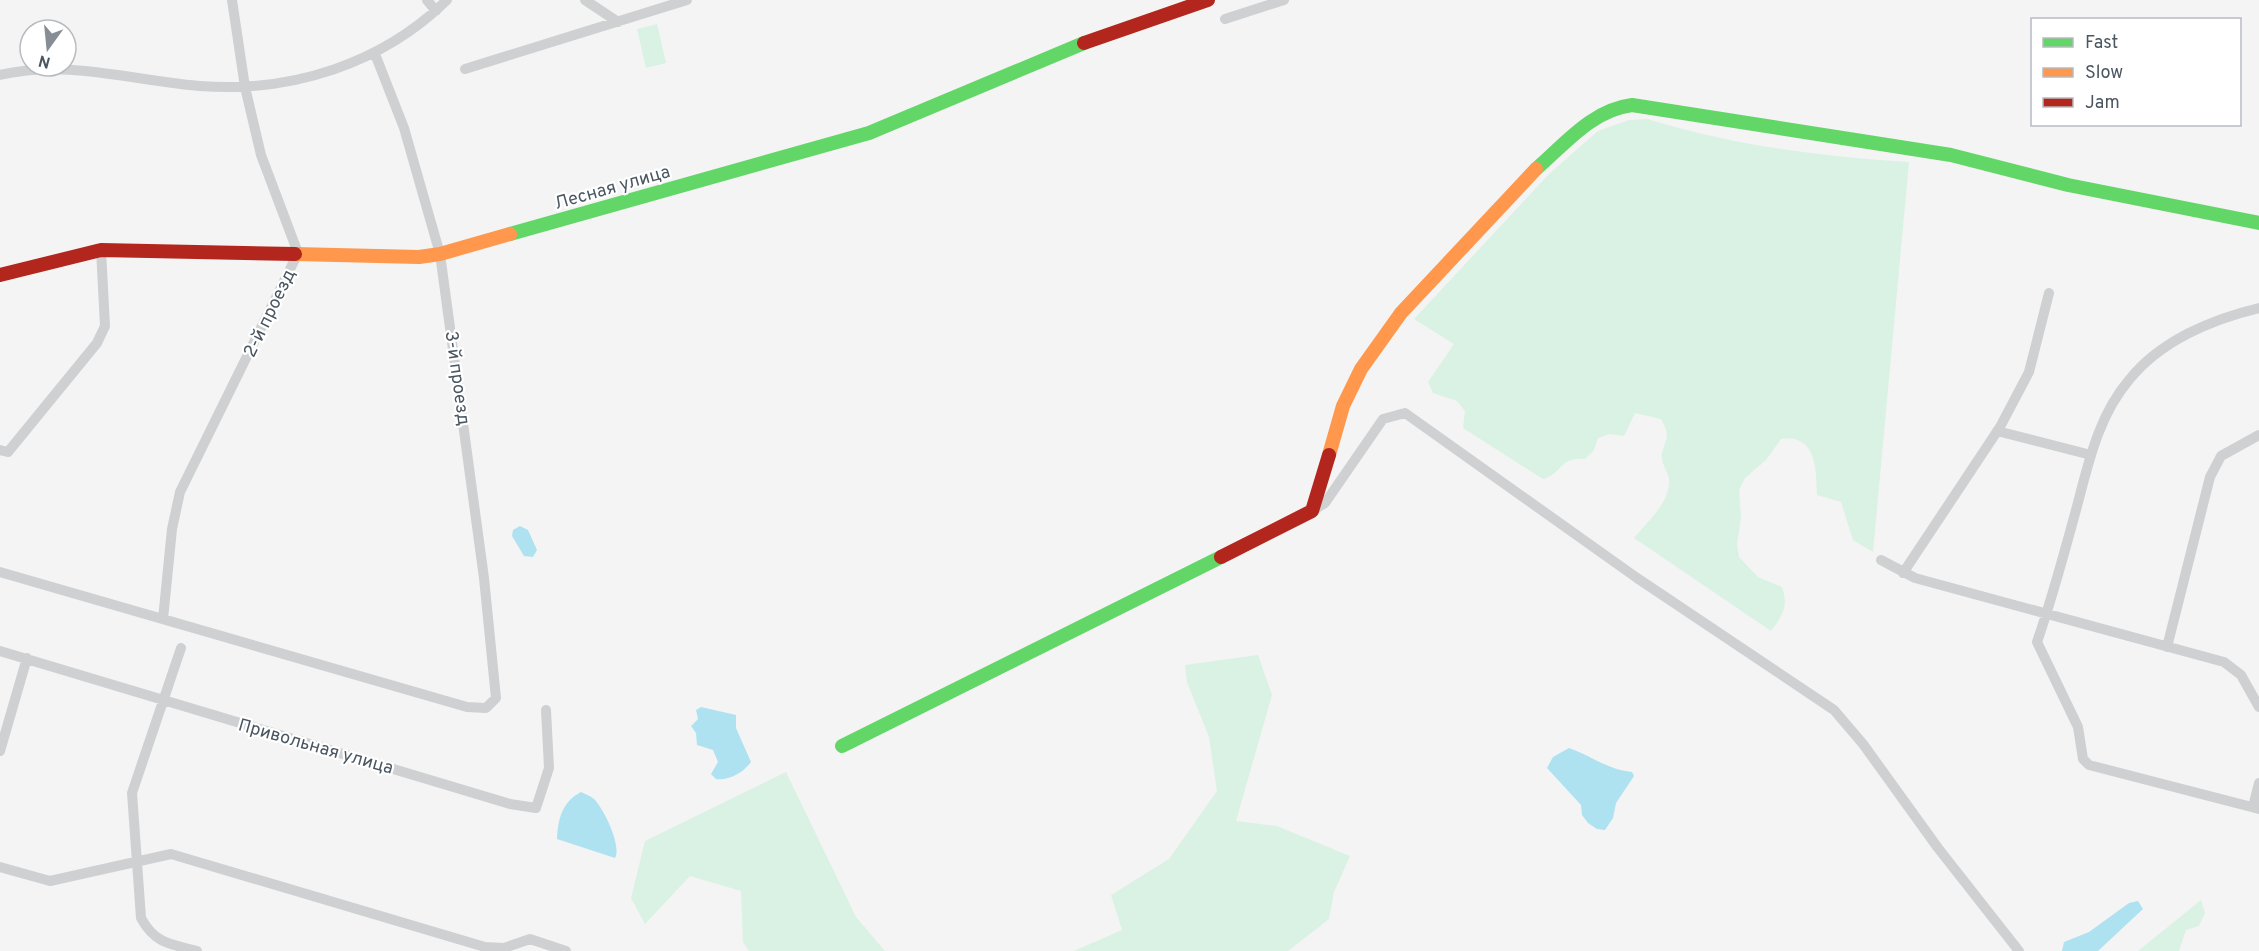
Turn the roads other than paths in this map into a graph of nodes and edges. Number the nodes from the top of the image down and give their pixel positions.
1 (232, 0) edge
2 (427, 0) edge
3 (447, 0) edge
4 (585, 0) edge
5 (687, 0) edge
6 (1208, 0) edge
7 (1284, 0) edge
8 (436, 11) junction
9 (1225, 19) dead end
10 (618, 22) junction
11 (375, 54) junction
12 (465, 69) dead end
13 (0, 75) edge
14 (245, 87) junction
15 (2259, 223) edge
16 (101, 250) junction
17 (298, 253) junction
18 (440, 254) junction
19 (0, 275) edge
20 (2049, 293) dead end
21 (2259, 309) edge
22 (1997, 431) junction
23 (2259, 435) edge
24 (0, 450) edge
25 (2091, 455) junction
26 (1312, 511) junction
27 (1881, 560) dead end
28 (0, 572) edge
29 (1903, 573) junction
30 (2047, 613) junction
31 (163, 619) junction
32 (2167, 647) junction
33 (181, 648) dead end
34 (0, 651) edge
35 (27, 658) junction
36 (162, 700) junction
37 (2259, 707) edge
38 (546, 710) dead end
39 (842, 746) dead end
40 (0, 751) edge
41 (2259, 783) edge
42 (2256, 808) edge
43 (136, 861) junction
44 (0, 867) edge
45 (198, 951) edge
46 (566, 951) edge
47 (2019, 951) edge

1 - 14 street, 2-й проезд
2 - 8 street
3 - 8 street
4 - 10 street
5 - 10 street
6 - 18 street, Лесная улица
7 - 9 street
8 - 11 street
10 - 12 street
11 - 14 street
11 - 18 street, 3-й проезд
13 - 14 street
14 - 17 street, 2-й проезд
15 - 26 street
16 - 17 street, Лесная улица
16 - 19 street, Лесная улица
16 - 24 street
17 - 18 street, Лесная улица
17 - 31 street, 2-й проезд
18 - 31 street, 3-й проезд
20 - 22 street
21 - 25 street
22 - 25 street
22 - 29 street
23 - 32 street
25 - 30 street
26 - 39 street
26 - 47 street
27 - 29 street
28 - 31 street
29 - 30 street
30 - 32 street
30 - 42 street
32 - 37 street
33 - 36 street
34 - 35 street, Привольная улица
35 - 36 street, Привольная улица
35 - 40 street
36 - 38 street, Привольная улица
36 - 43 street
41 - 42 street
43 - 44 street
43 - 45 street
43 - 46 street

